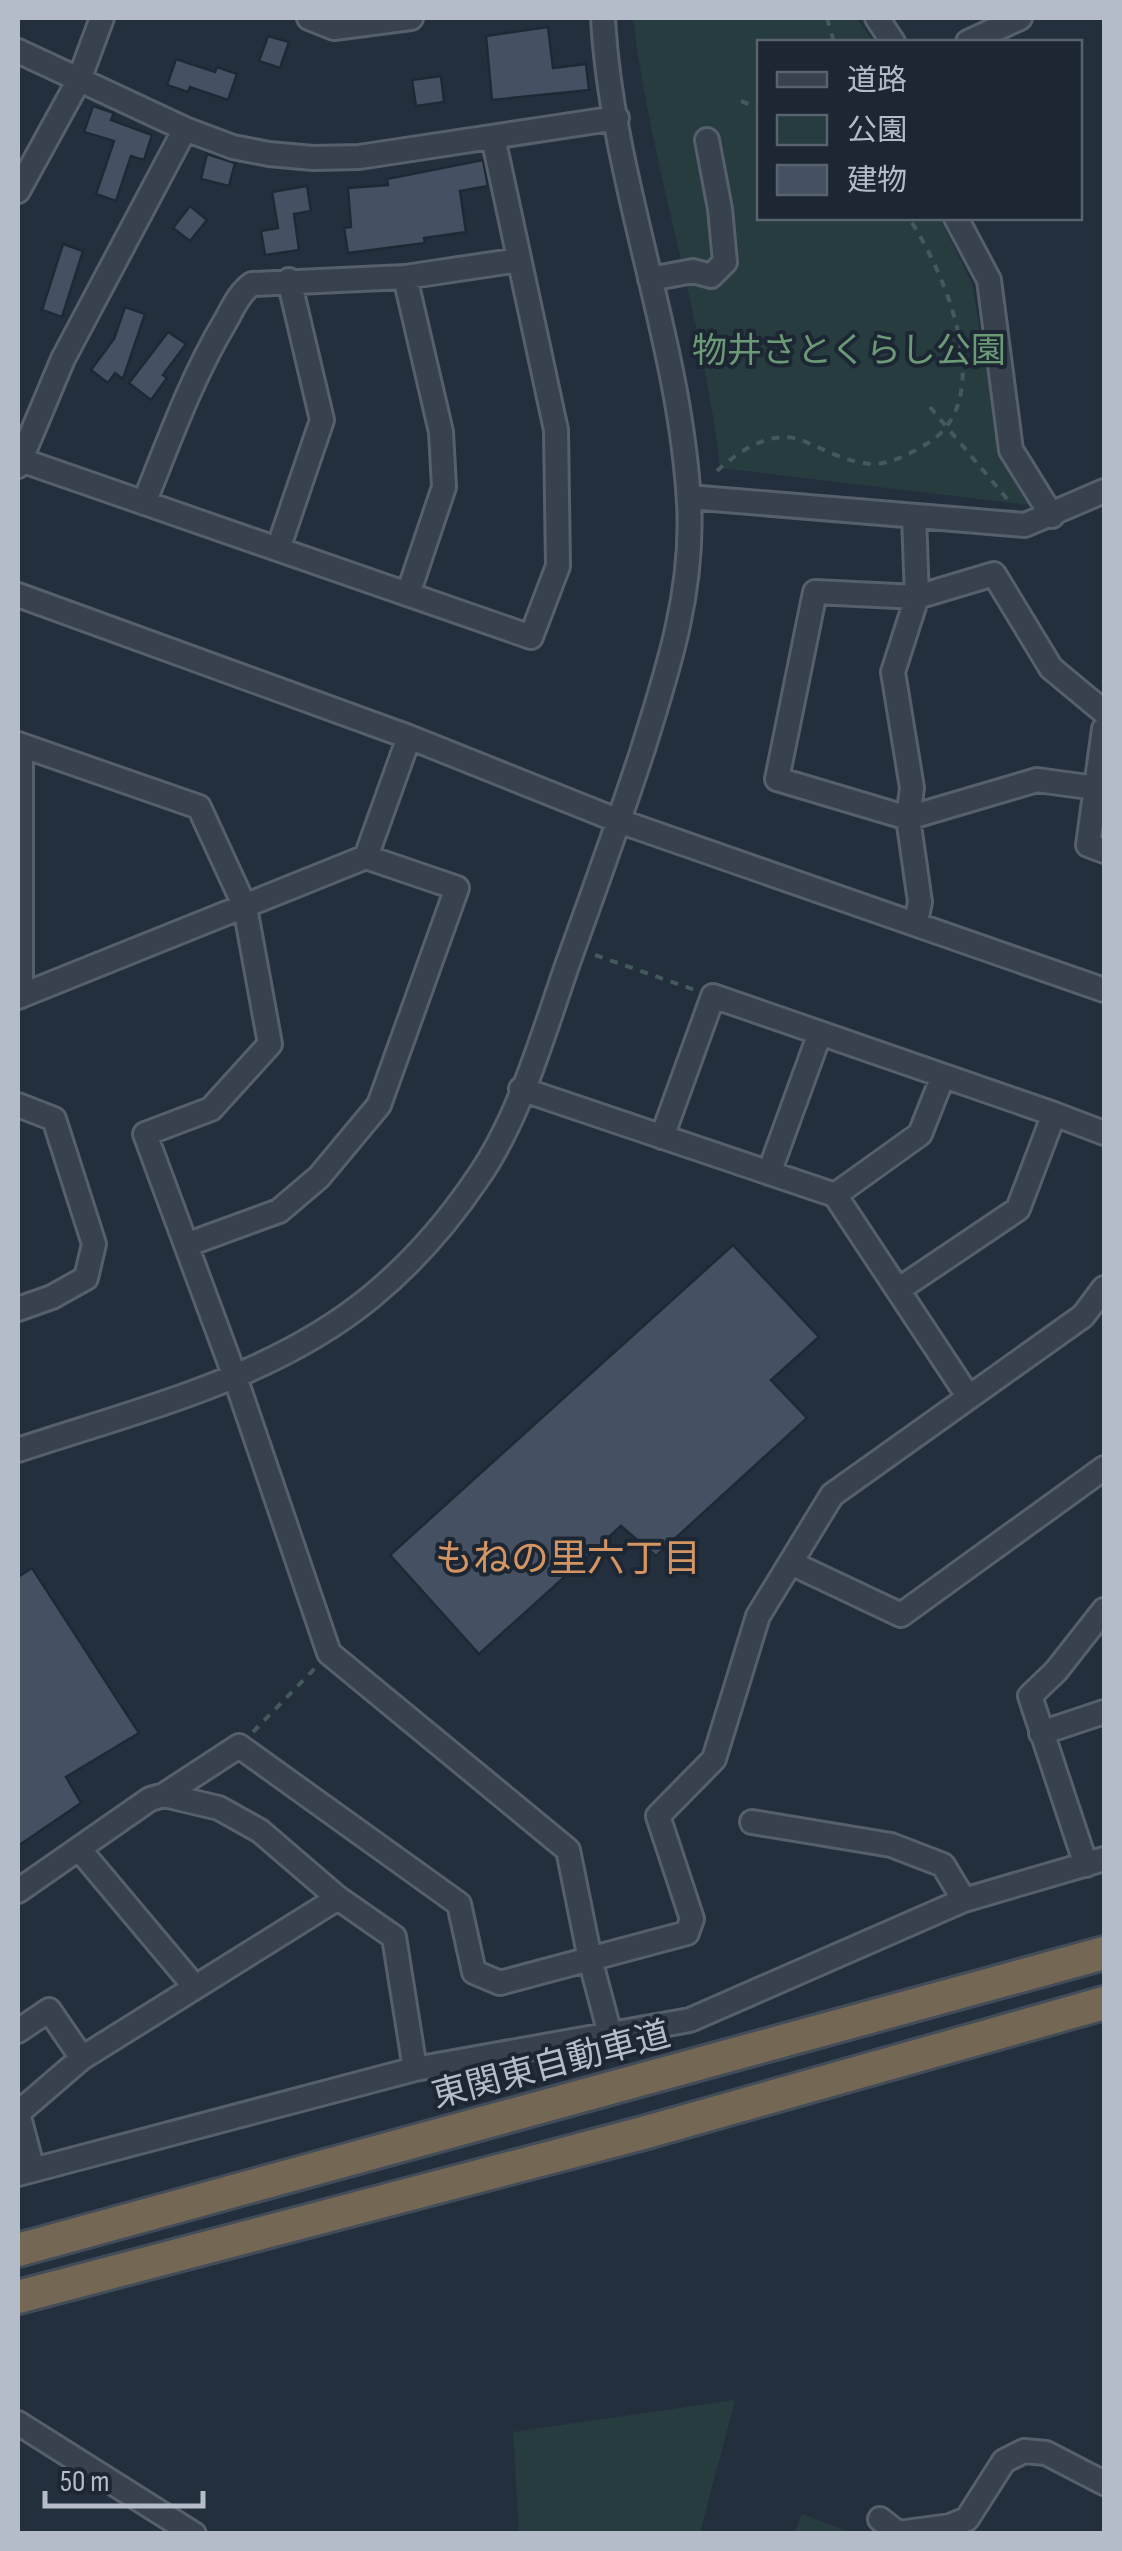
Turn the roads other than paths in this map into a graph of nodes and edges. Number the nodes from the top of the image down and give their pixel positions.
1 (102, 18) edge
2 (309, 18) edge
3 (410, 18) edge
4 (603, 18) edge
5 (878, 18) edge
6 (1016, 18) edge
7 (892, 40) edge
8 (972, 40) edge
9 (18, 51) edge
10 (79, 80) junction
11 (616, 118) junction
12 (184, 129) junction
13 (492, 137) junction
14 (707, 140) dead end
15 (18, 191) edge
16 (957, 220) edge
17 (519, 260) junction
18 (404, 277) junction
19 (650, 279) junction
20 (290, 280) junction
21 (18, 462) edge
22 (1103, 495) edge
23 (689, 497) junction
24 (144, 503) junction
25 (914, 516) junction
26 (1052, 516) junction
27 (278, 549) junction
28 (408, 594) junction
29 (18, 595) edge
30 (917, 598) junction
31 (1104, 714) edge
32 (409, 737) junction
33 (19, 744) edge
34 (1096, 788) junction
35 (908, 818) junction
36 (619, 821) junction
37 (1104, 852) edge
38 (366, 856) junction
39 (245, 907) junction
40 (916, 922) junction
41 (1104, 990) edge
42 (19, 997) edge
43 (820, 1033) junction
44 (942, 1076) junction
45 (521, 1089) junction
46 (18, 1104) edge
47 (1054, 1114) junction
48 (1104, 1132) edge
49 (662, 1137) junction
50 (769, 1172) junction
51 (835, 1195) junction
52 (186, 1245) junction
53 (1104, 1288) edge
54 (898, 1290) junction
55 (18, 1309) edge
56 (234, 1377) junction
57 (968, 1396) junction
58 (18, 1450) edge
59 (1104, 1468) edge
60 (791, 1562) junction
61 (1104, 1610) edge
62 (1104, 1712) edge
63 (1041, 1733) junction
64 (164, 1795) junction
65 (752, 1822) dead end
66 (79, 1849) junction
67 (1096, 1862) edge
68 (18, 1891) edge
69 (338, 1898) junction
70 (964, 1900) junction
71 (1104, 1953) edge
72 (590, 1959) junction
73 (195, 1987) junction
74 (1104, 2003) edge
75 (18, 2030) edge
76 (610, 2034) junction
77 (82, 2058) junction
78 (415, 2070) junction
79 (18, 2113) edge
80 (25, 2172) edge
81 (18, 2250) edge
82 (18, 2297) edge
83 (18, 2423) edge
84 (1104, 2483) edge
85 (880, 2519) dead end
86 (194, 2534) edge

1 - 10 street
2 - 3 street
4 - 11 street
5 - 7 street
6 - 8 street
9 - 10 street
10 - 12 street
10 - 15 street
11 - 13 street
11 - 19 street
12 - 13 street
12 - 21 street
13 - 17 street
14 - 19 street
16 - 26 street
17 - 18 street
17 - 28 street
18 - 20 street
18 - 28 street
19 - 23 street
20 - 24 street
20 - 27 street
21 - 24 street
22 - 26 street
23 - 25 street
23 - 36 street
24 - 27 street
25 - 26 street
25 - 30 street
27 - 28 street
29 - 32 street
30 - 31 street
30 - 35 street
30 - 35 street
31 - 34 street
32 - 36 street
32 - 38 street
33 - 39 street
33 - 42 street
34 - 35 street
34 - 37 street
35 - 40 street
36 - 40 street
36 - 45 street
38 - 39 street
38 - 52 street
39 - 42 street
39 - 52 street
40 - 41 street
43 - 44 street
43 - 49 street
43 - 50 street
44 - 47 street
44 - 51 street
45 - 49 street
45 - 56 street
46 - 55 street
47 - 48 street
47 - 54 street
49 - 50 street
50 - 51 street
51 - 54 street
52 - 56 street
53 - 57 street
54 - 57 street
56 - 58 street
56 - 72 street
57 - 60 street
59 - 60 street
60 - 72 street
61 - 63 street
62 - 63 street
63 - 67 street
64 - 66 street
64 - 69 street
64 - 72 street
65 - 70 street
66 - 68 street
66 - 73 street
67 - 70 street
69 - 73 street
69 - 78 street
70 - 76 street
71 - 81 highway, 東関東自動車道
72 - 76 street
73 - 77 street
74 - 82 highway
75 - 77 street
76 - 78 street
77 - 79 street
78 - 80 street
79 - 80 street
83 - 86 street
84 - 85 street

